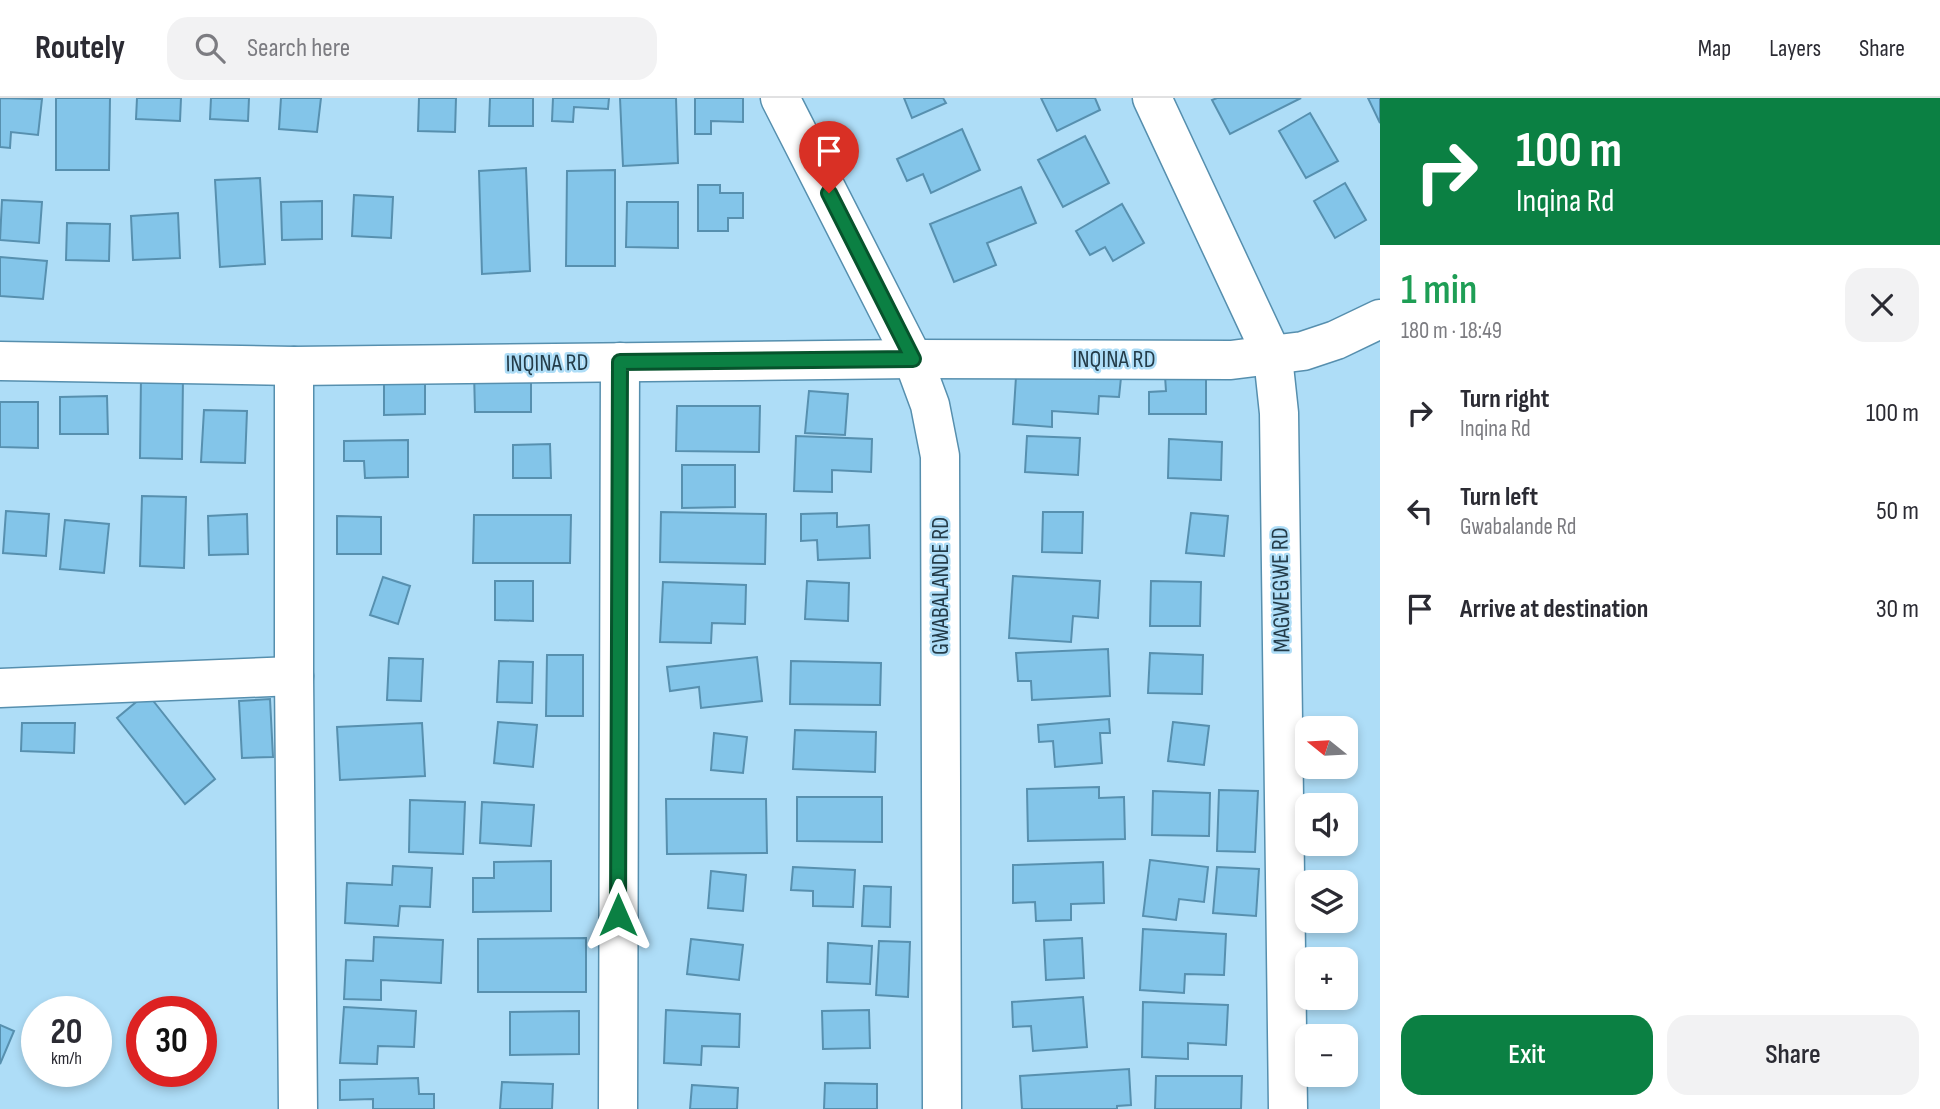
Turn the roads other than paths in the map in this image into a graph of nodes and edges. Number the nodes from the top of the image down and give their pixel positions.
1 (780, 98) edge
2 (1152, 98) edge
3 (1380, 319) edge
4 (1273, 357) junction
5 (913, 359) junction
6 (0, 361) edge
7 (620, 362) junction
8 (294, 366) junction
9 (294, 676) junction
10 (0, 688) edge
11 (298, 1109) edge
12 (618, 1109) edge
13 (942, 1109) edge
14 (1288, 1109) edge

1 - 5 street, GWABALANDE RD
2 - 4 street, MAGWEGWE RD
3 - 4 street, INQINA RD
4 - 5 street, INQINA RD
4 - 14 street, MAGWEGWE RD
5 - 7 street, INQINA RD
5 - 13 street, GWABALANDE RD
6 - 8 street, INQINA RD
7 - 8 street, INQINA RD
7 - 12 street
8 - 9 street
9 - 10 street
9 - 11 street

